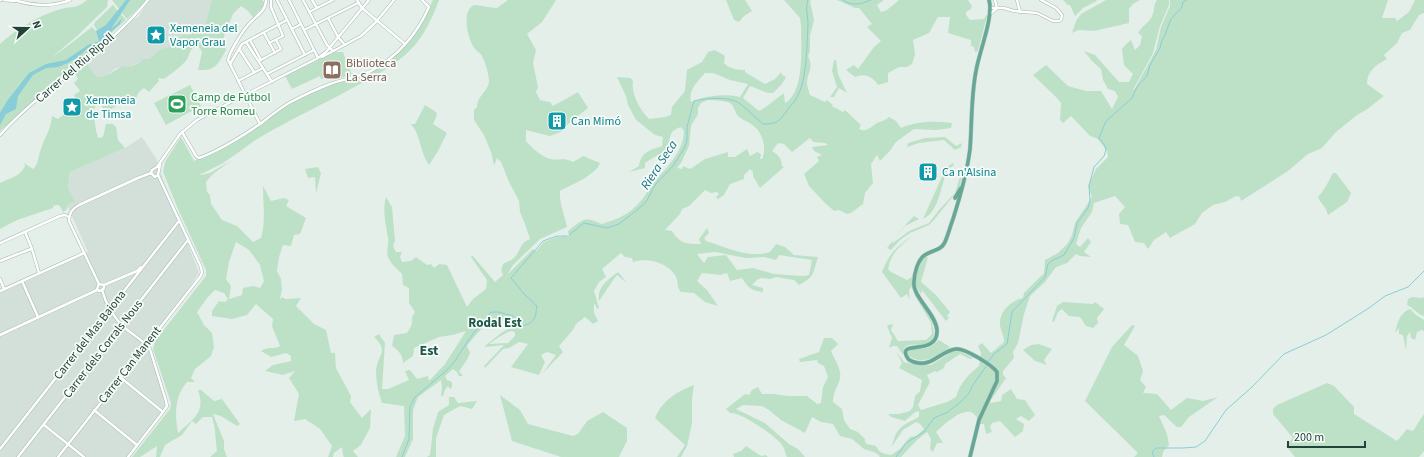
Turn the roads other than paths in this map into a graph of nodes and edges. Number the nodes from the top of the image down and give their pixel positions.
1 (4, 0) edge
2 (15, 0) edge
3 (70, 0) edge
4 (148, 0) edge
5 (266, 0) edge
6 (271, 0) edge
7 (277, 0) edge
8 (288, 0) edge
9 (303, 0) edge
10 (312, 0) edge
11 (333, 0) edge
12 (369, 0) edge
13 (394, 0) edge
14 (422, 0) edge
15 (989, 0) edge
16 (1017, 0) edge
17 (1041, 0) edge
18 (358, 1) edge
19 (995, 1) edge
20 (317, 8) junction
21 (362, 8) junction
22 (990, 8) junction
23 (997, 8) junction
24 (1002, 9) junction
25 (309, 12) junction
26 (1020, 12) junction
27 (989, 14) junction
28 (328, 18) junction
29 (287, 20) junction
30 (378, 20) junction
31 (301, 24) junction
32 (316, 24) junction
33 (278, 26) junction
34 (292, 29) junction
35 (304, 30) junction
36 (264, 33) junction
37 (338, 37) junction
38 (250, 40) junction
39 (276, 40) junction
40 (246, 42) junction
41 (269, 43) junction
42 (405, 44) junction
43 (345, 45) junction
44 (330, 48) junction
45 (239, 49) junction
46 (314, 50) junction
47 (334, 51) junction
48 (275, 53) junction
49 (305, 54) junction
50 (318, 58) junction
51 (260, 61) junction
52 (230, 65) junction
53 (263, 68) junction
54 (254, 72) junction
55 (268, 74) junction
56 (238, 81) junction
57 (272, 82) junction
58 (245, 95) junction
59 (260, 124) junction
60 (182, 132) junction
61 (0, 135) edge
62 (160, 163) junction
63 (156, 169) junction
64 (151, 173) junction
65 (158, 173) junction
66 (962, 185) junction
67 (955, 198) dead end
68 (69, 216) junction
69 (179, 221) junction
70 (25, 232) junction
71 (188, 240) junction
72 (0, 243) edge
73 (32, 249) junction
74 (84, 253) junction
75 (0, 261) edge
76 (144, 265) junction
77 (39, 273) junction
78 (0, 279) edge
79 (22, 281) junction
80 (99, 284) junction
81 (104, 285) junction
82 (4, 289) junction
83 (97, 290) junction
84 (102, 290) junction
85 (0, 291) edge
86 (110, 310) junction
87 (38, 317) junction
88 (122, 325) junction
89 (0, 334) edge
90 (146, 344) junction
91 (120, 377) junction
92 (94, 410) junction
93 (163, 412) junction
94 (44, 425) junction
95 (68, 444) junction
96 (137, 446) junction
97 (0, 448) edge
98 (18, 457) edge
99 (58, 457) edge
100 (84, 457) edge
101 (128, 457) edge
102 (970, 457) edge

1 - 2 street
2 - 3 street
4 - 61 street, Carrer del Riu Ripoll
5 - 52 street
6 - 33 street
7 - 29 street
8 - 31 street
9 - 25 street
10 - 20 street
11 - 20 street
12 - 21 street
13 - 30 street
14 - 42 street
15 - 19 street
15 - 22 main road
16 - 26 street
17 - 26 street
18 - 21 street
18 - 28 street
19 - 23 street
19 - 24 street
20 - 25 street
21 - 30 street
21 - 37 street
22 - 23 street
22 - 27 main road
23 - 24 street
23 - 27 street
24 - 26 street
25 - 32 street
27 - 66 main road
28 - 32 street
28 - 37 street
29 - 33 street
29 - 34 street
30 - 42 street
30 - 43 street
31 - 34 street
31 - 35 street
32 - 35 street
32 - 44 street
33 - 36 street
33 - 39 street
34 - 49 street
35 - 46 street
36 - 38 street
36 - 41 street
37 - 43 street
37 - 44 street
38 - 40 street
38 - 51 street
39 - 41 street
39 - 48 street
40 - 45 street
40 - 51 street
41 - 48 street
42 - 59 street
43 - 47 street
44 - 47 street
44 - 50 street
45 - 52 street
45 - 54 street
46 - 49 street
46 - 50 street
47 - 50 street
48 - 51 street
49 - 55 street
50 - 57 street
51 - 53 street
52 - 56 street
53 - 54 street
53 - 55 street
54 - 56 street
55 - 57 street
56 - 58 street
57 - 58 street
58 - 59 street
58 - 60 street
59 - 60 street
60 - 62 street
62 - 63 street
62 - 65 street
63 - 64 street
63 - 65 street
64 - 65 street
64 - 68 street
65 - 69 street
66 - 67 main road
66 - 102 main road
68 - 70 street
68 - 74 street
69 - 71 street
69 - 76 street, Carrer del Mas Baiona
70 - 72 street
70 - 73 street
71 - 88 street, Carrer dels Corrals Nous
71 - 90 street, Carrer Can Manent
73 - 75 street
73 - 77 street
74 - 77 street
74 - 80 street
76 - 81 street
76 - 86 street, Carrer del Mas Baiona
77 - 79 street
78 - 82 street
79 - 82 street
79 - 87 street
80 - 81 street
80 - 83 street
81 - 84 street
82 - 85 street
83 - 84 street
83 - 87 street
84 - 86 street
86 - 88 street
86 - 97 street, Carrer del Mas Baiona
87 - 89 street
88 - 90 street
88 - 94 street, Carrer dels Corrals Nous
90 - 91 street, Carrer Can Manent
90 - 93 street
91 - 92 street, Carrer Can Manent
91 - 93 street
92 - 95 street, Carrer Can Manent
92 - 96 street
93 - 96 street
94 - 95 street
94 - 98 street, Carrer dels Corrals Nous
95 - 99 street, Carrer Can Manent
95 - 100 street
96 - 101 street

